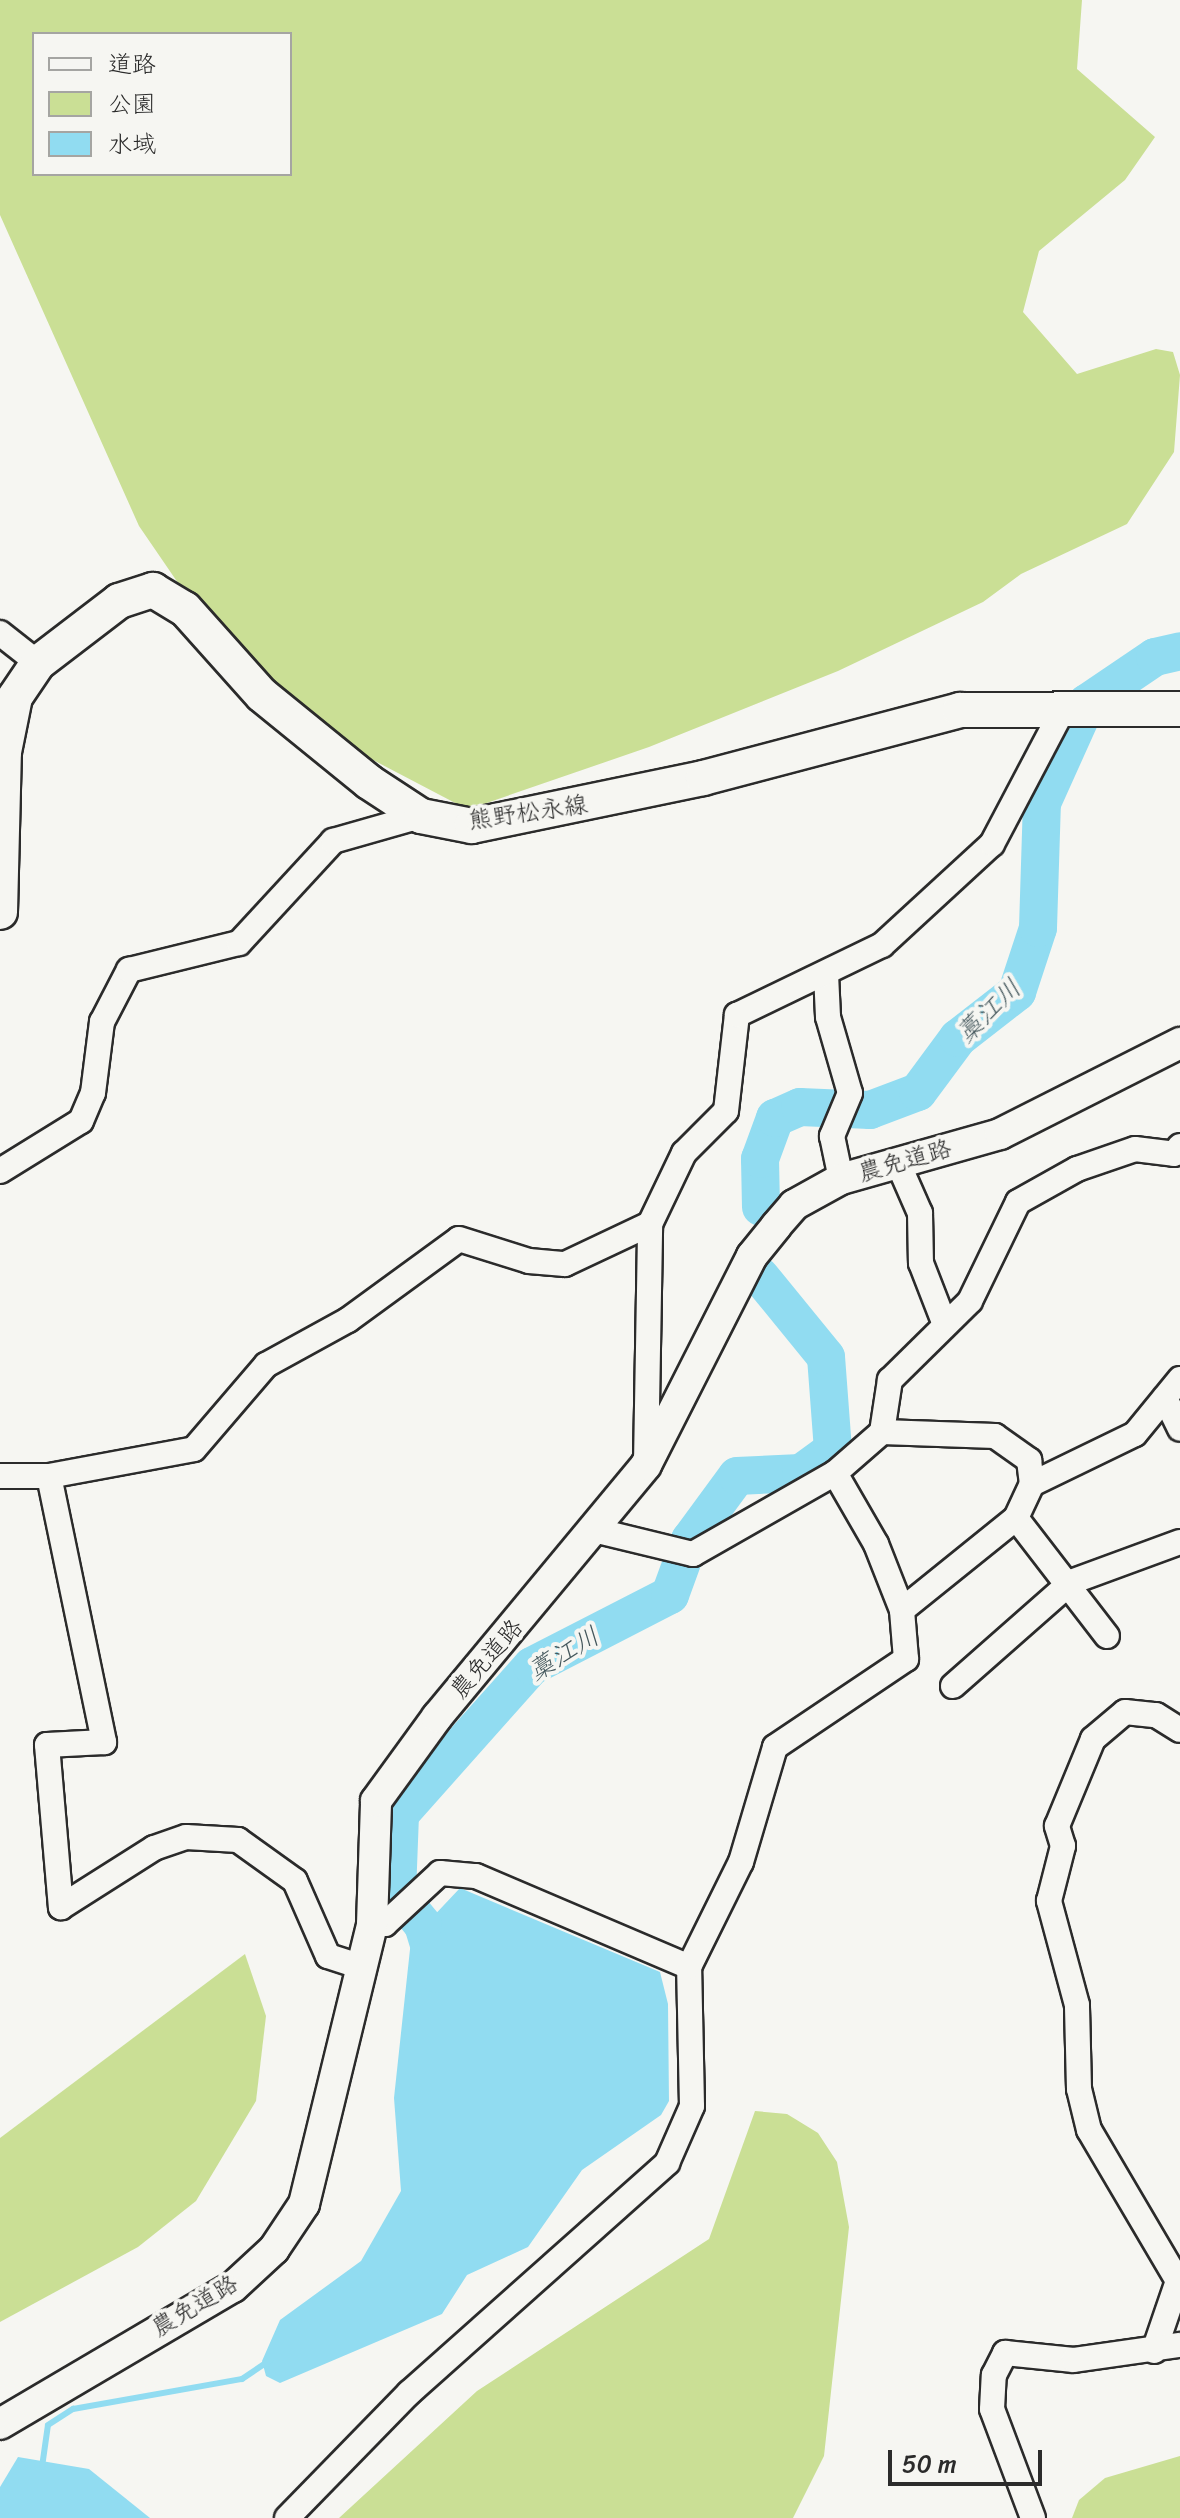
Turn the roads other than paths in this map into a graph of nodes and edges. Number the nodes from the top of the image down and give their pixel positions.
1 (0, 633) edge
2 (38, 663) junction
3 (1180, 709) edge
4 (1076, 713) junction
5 (421, 816) junction
6 (0, 912) edge
7 (826, 974) junction
8 (1180, 1043) edge
9 (1180, 1146) edge
10 (898, 1163) junction
11 (0, 1171) edge
12 (841, 1179) junction
13 (650, 1224) junction
14 (945, 1325) junction
15 (1172, 1388) edge
16 (1180, 1429) edge
17 (882, 1432) junction
18 (646, 1465) junction
19 (835, 1473) junction
20 (0, 1476) edge
21 (49, 1476) junction
22 (1032, 1484) junction
23 (1016, 1518) junction
24 (598, 1531) junction
25 (1180, 1542) edge
26 (1071, 1582) junction
27 (902, 1610) junction
28 (1107, 1636) dead end
29 (953, 1686) dead end
30 (1180, 1730) edge
31 (394, 1912) junction
32 (689, 1967) junction
33 (364, 1968) junction
34 (1180, 2345) edge
35 (1154, 2351) junction
36 (0, 2424) edge
37 (287, 2518) edge
38 (1033, 2518) edge

1 - 2 street
2 - 5 main road, 熊野松永線
2 - 6 main road, 熊野松永線
3 - 4 main road, 熊野松永線
4 - 5 main road, 熊野松永線
4 - 7 street
5 - 11 street
7 - 12 street
7 - 13 street
8 - 10 street, 農免道路
9 - 14 street
10 - 12 street, 農免道路
10 - 14 street
12 - 18 street, 農免道路
13 - 18 street
13 - 21 street
14 - 17 street
15 - 16 street
15 - 22 street
17 - 19 street
17 - 22 street
18 - 24 street, 農免道路
19 - 24 street
19 - 27 street
20 - 21 street
21 - 33 street
22 - 23 street
23 - 26 street
23 - 27 street
24 - 31 street, 農免道路
25 - 26 street
26 - 28 street
26 - 29 street
27 - 32 street
30 - 35 street
31 - 32 street
31 - 33 street, 農免道路
32 - 37 street
33 - 36 street, 農免道路
34 - 35 street
35 - 38 street

